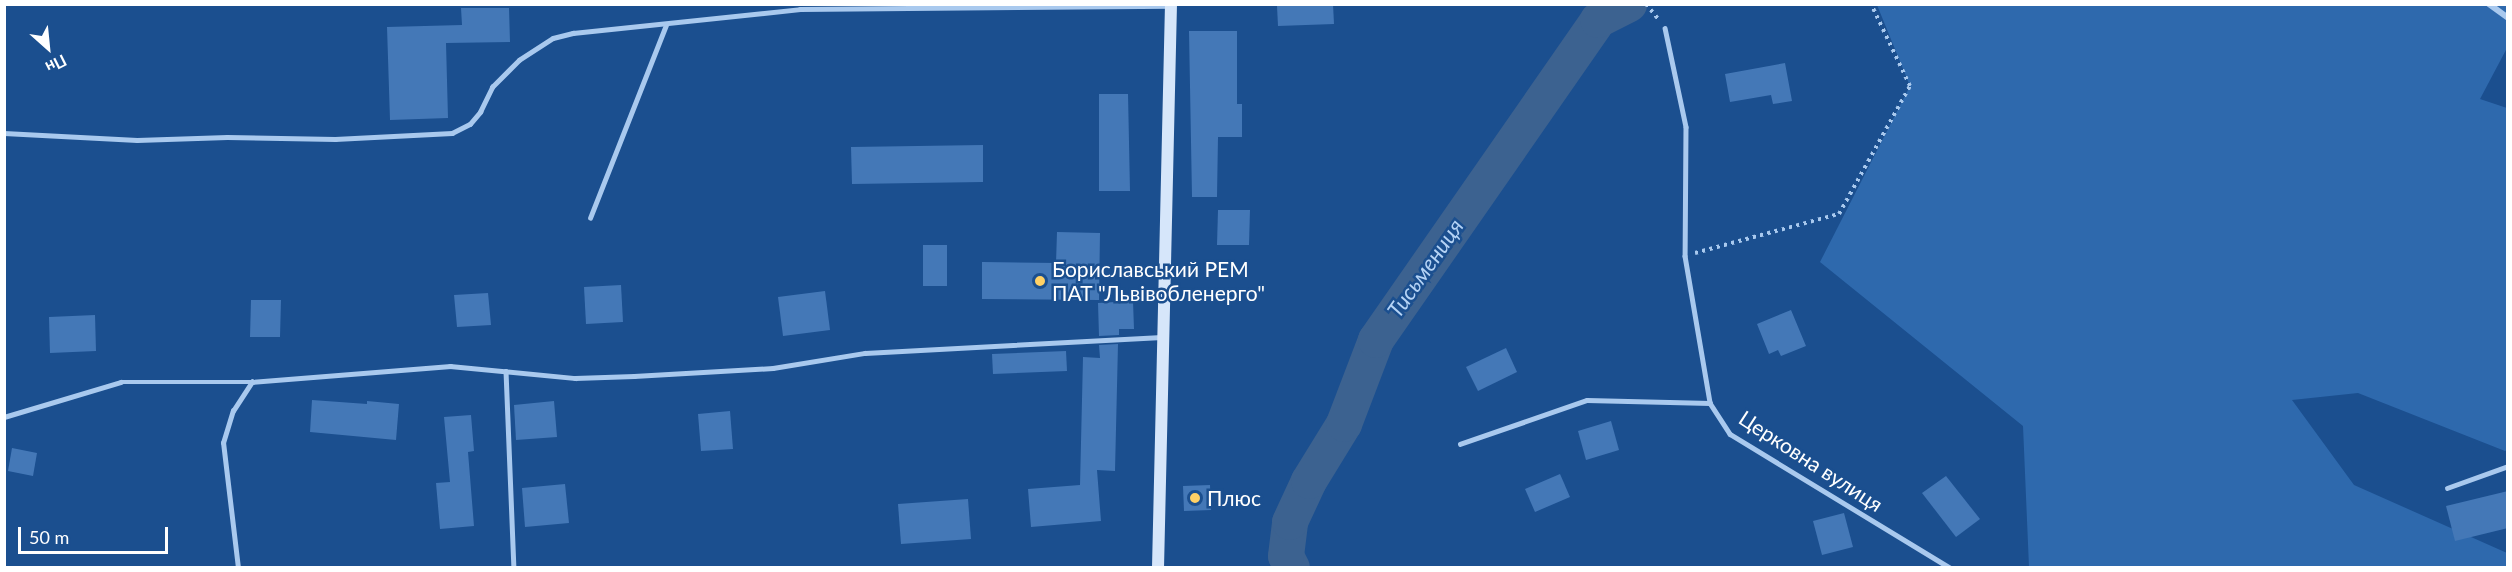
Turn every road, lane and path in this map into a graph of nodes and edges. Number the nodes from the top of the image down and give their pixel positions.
1 (1646, 4) edge
2 (1871, 4) edge
3 (2489, 4) edge
4 (1171, 5) edge
5 (2508, 18) edge
6 (666, 25) junction
7 (1665, 28) joint
8 (4, 133) edge
9 (590, 218) dead end
10 (1685, 256) junction
11 (1162, 337) junction
12 (506, 371) junction
13 (252, 382) junction
14 (1710, 403) junction
15 (4, 417) edge
16 (1460, 444) dead end
17 (2508, 466) edge
18 (2447, 488) dead end
19 (238, 567) edge
20 (514, 567) edge
21 (1158, 567) edge
22 (1950, 567) edge

1 - 7 path
2 - 10 path
3 - 5 street
4 - 6 lane
4 - 11 main road
6 - 8 lane
6 - 9 lane
7 - 10 lane, Церковна вулиця
10 - 14 lane, Церковна вулиця
11 - 12 lane
11 - 21 main road
12 - 13 lane
12 - 20 lane
13 - 15 lane
13 - 19 lane
14 - 16 lane
14 - 22 lane, Церковна вулиця
17 - 18 lane

